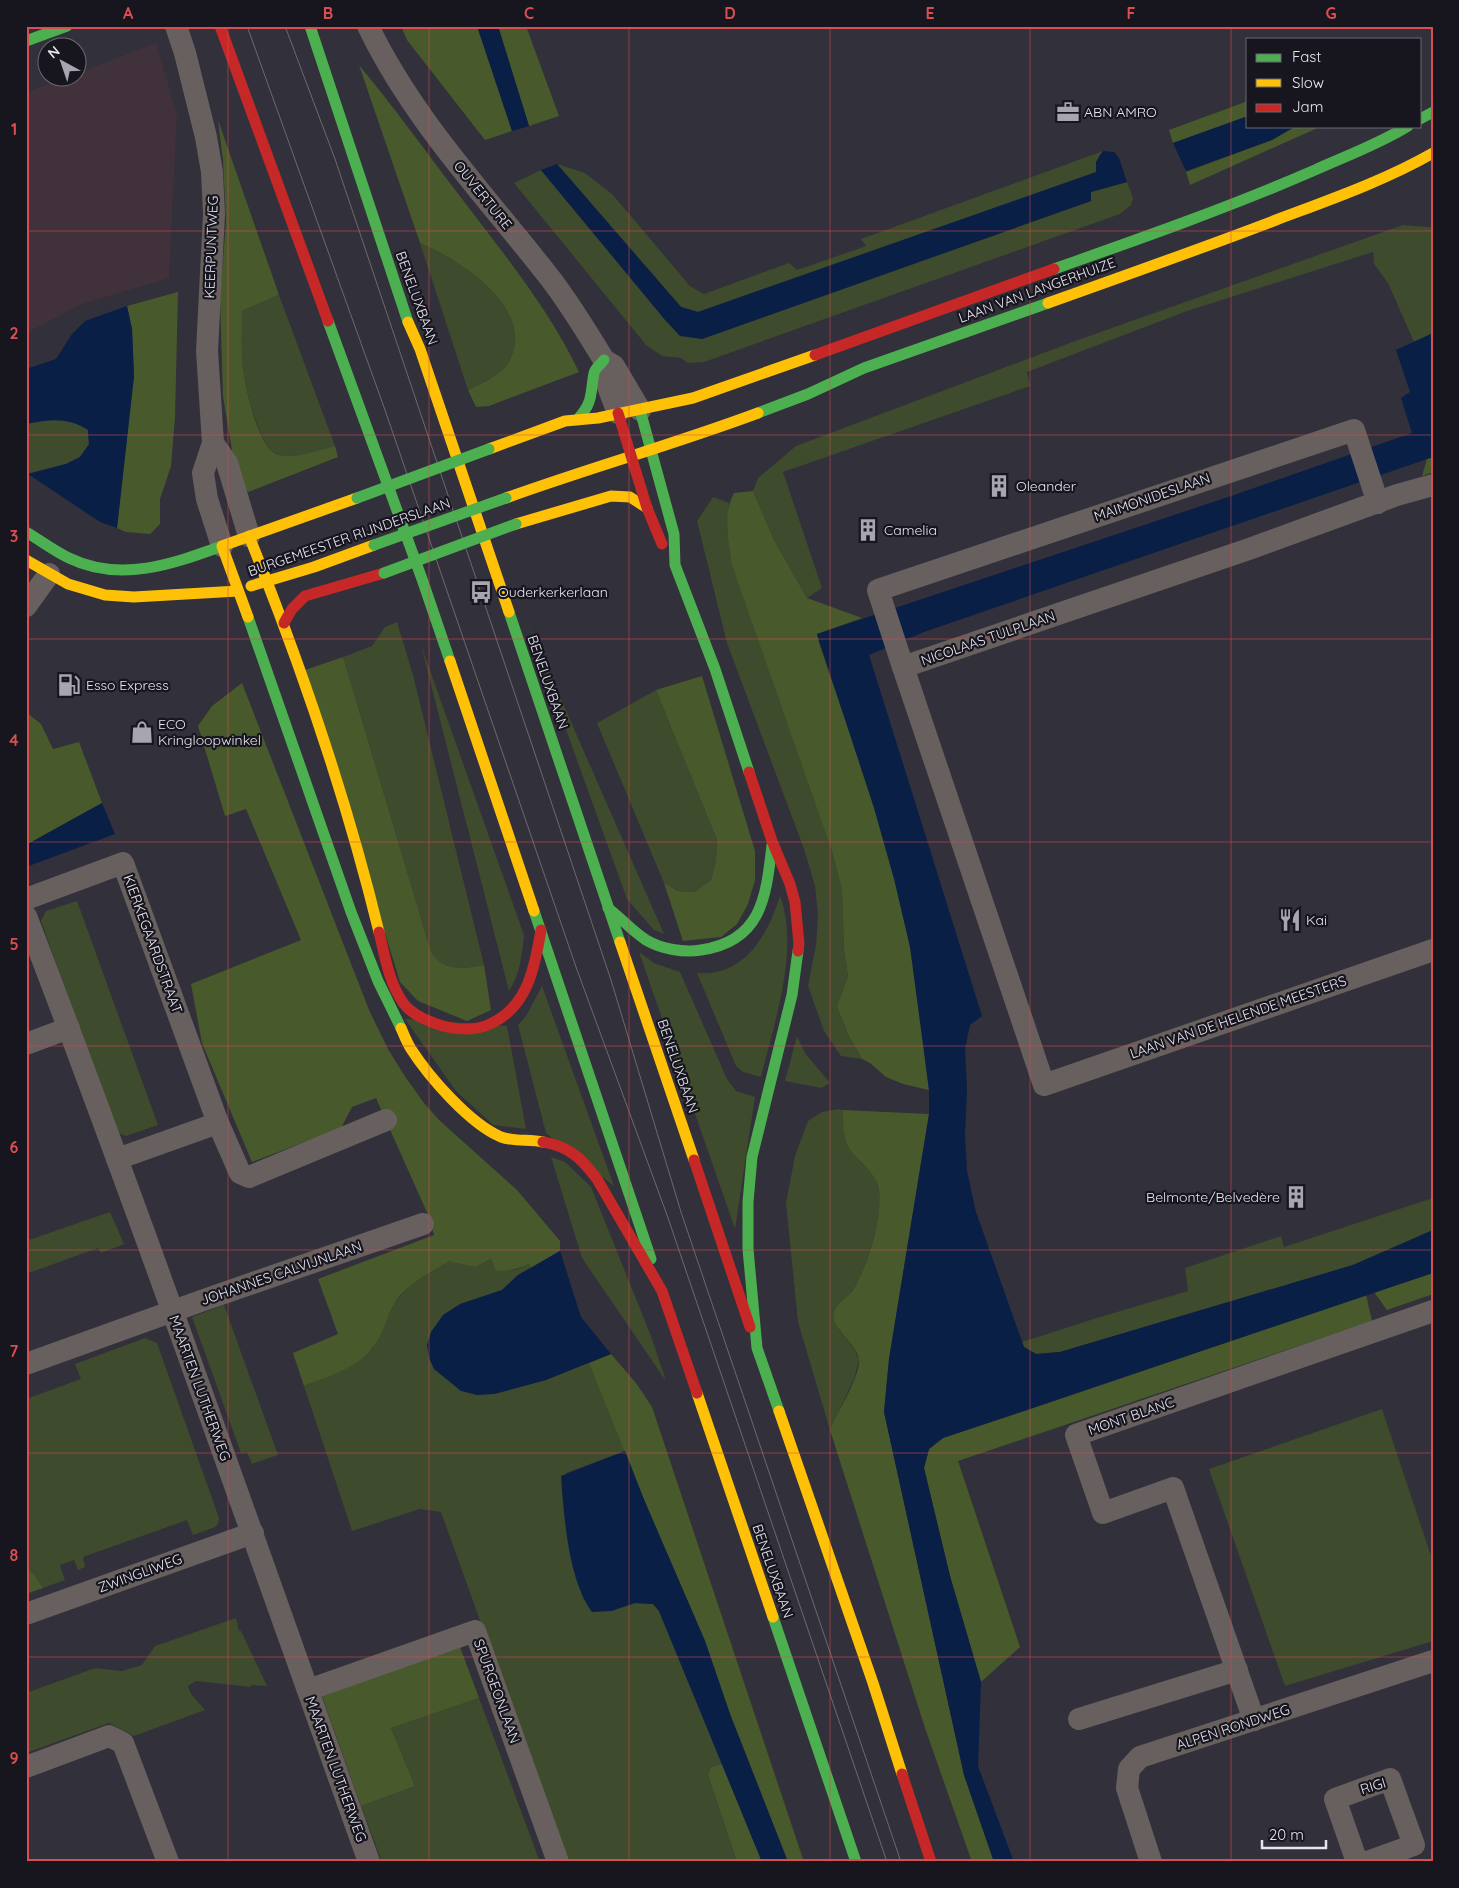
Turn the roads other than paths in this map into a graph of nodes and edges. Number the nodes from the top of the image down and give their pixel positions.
1 (67, 26) edge
2 (176, 26) edge
3 (220, 26) edge
4 (310, 26) edge
5 (368, 26) edge
6 (26, 41) edge
7 (1405, 128) edge
8 (1433, 153) edge
9 (604, 360) junction
10 (640, 410) junction
11 (618, 413) junction
12 (578, 419) junction
13 (213, 443) junction
14 (650, 450) junction
15 (632, 456) junction
16 (1433, 485) edge
17 (1375, 495) junction
18 (647, 508) junction
19 (26, 532) edge
20 (249, 536) junction
21 (222, 546) junction
22 (70, 558) junction
23 (27, 562) edge
24 (676, 565) junction
25 (49, 574) junction
26 (267, 581) junction
27 (238, 591) junction
28 (305, 596) junction
29 (26, 606) edge
30 (284, 623) junction
31 (900, 658) junction
32 (772, 841) junction
33 (26, 899) edge
34 (608, 908) junction
35 (26, 916) edge
36 (541, 930) junction
37 (1433, 950) edge
38 (69, 1028) junction
39 (26, 1044) edge
40 (1044, 1085) joint
41 (386, 1120) dead end
42 (218, 1122) junction
43 (117, 1160) junction
44 (423, 1224) dead end
45 (662, 1291) junction
46 (172, 1311) junction
47 (1433, 1311) edge
48 (757, 1348) junction
49 (26, 1364) edge
50 (253, 1533) junction
51 (26, 1614) edge
52 (1433, 1661) edge
53 (1236, 1670) junction
54 (308, 1690) junction
55 (1079, 1719) dead end
56 (1254, 1720) junction
57 (26, 1767) edge
58 (168, 1862) edge
59 (369, 1862) edge
60 (558, 1862) edge
61 (856, 1862) edge
62 (931, 1862) edge
63 (1151, 1862) edge
64 (1357, 1862) edge
65 (1367, 1862) edge

1 - 6 main road
2 - 13 street, KEERPUNTWEG
3 - 36 main road, BENELUXBAAN
4 - 34 main road, BENELUXBAAN
5 - 9 street, OUVERTURE
7 - 10 main road, LAAN VAN LANGERHUIZE
8 - 14 main road, LAAN VAN LANGERHUIZE
9 - 10 street, OUVERTURE
9 - 11 street, OUVERTURE
9 - 12 main road
10 - 11 main road
10 - 14 main road, BENELUXBAAN
11 - 12 main road
11 - 15 main road
12 - 20 main road, bridge
13 - 20 street, KEERPUNTWEG
13 - 21 street, KEERPUNTWEG
14 - 15 main road, BURGEMEESTER RIJNDERSLAAN
14 - 24 main road, BENELUXBAAN
15 - 18 main road
15 - 26 main road, BURGEMEESTER RIJNDERSLAAN, bridge
16 - 17 street, NICOLAAS TULPLAAN
17 - 31 street, NICOLAAS TULPLAAN
17 - 31 street, MAIMONIDESLAAN
18 - 24 main road
18 - 28 main road, bridge
19 - 22 main road
20 - 21 main road
20 - 26 main road
21 - 22 main road
21 - 27 main road, BENELUXBAAN
22 - 23 street
23 - 25 main road, BURGEMEESTER RIJNDERSLAAN
24 - 32 main road, BENELUXBAAN
25 - 27 main road, BURGEMEESTER RIJNDERSLAAN
25 - 29 street
26 - 27 main road, BURGEMEESTER RIJNDERSLAAN
26 - 28 main road
26 - 30 main road
27 - 45 main road, BENELUXBAAN
28 - 30 main road
30 - 36 main road
31 - 40 street, NICOLAAS TULPLAAN
32 - 34 main road
32 - 48 main road, BENELUXBAAN
33 - 42 street, KIERKEGAARDSTRAAT
34 - 48 main road, BENELUXBAAN
35 - 38 street, MAARTEN LUTHERWEG
36 - 45 main road, BENELUXBAAN
37 - 40 street, LAAN VAN DE HELENDE MEESTERS
38 - 39 street
38 - 43 street, MAARTEN LUTHERWEG
41 - 42 street, KIERKEGAARDSTRAAT
42 - 43 street
43 - 46 street, MAARTEN LUTHERWEG
44 - 46 street, JOHANNES CALVIJNLAAN
45 - 61 main road, BENELUXBAAN
46 - 49 street, JOHANNES CALVIJNLAAN
46 - 50 street, MAARTEN LUTHERWEG
47 - 53 street, MONT BLANC
48 - 62 main road, BENELUXBAAN
50 - 51 street, ZWINGLIWEG
50 - 54 street, MAARTEN LUTHERWEG
52 - 56 street, ALPEN RONDWEG
53 - 55 street
53 - 56 street, MONT BLANC
54 - 59 street, MAARTEN LUTHERWEG
54 - 60 street, SPURGEONLAAN
56 - 63 street, ALPEN RONDWEG
57 - 58 street
64 - 65 street, RIGI

